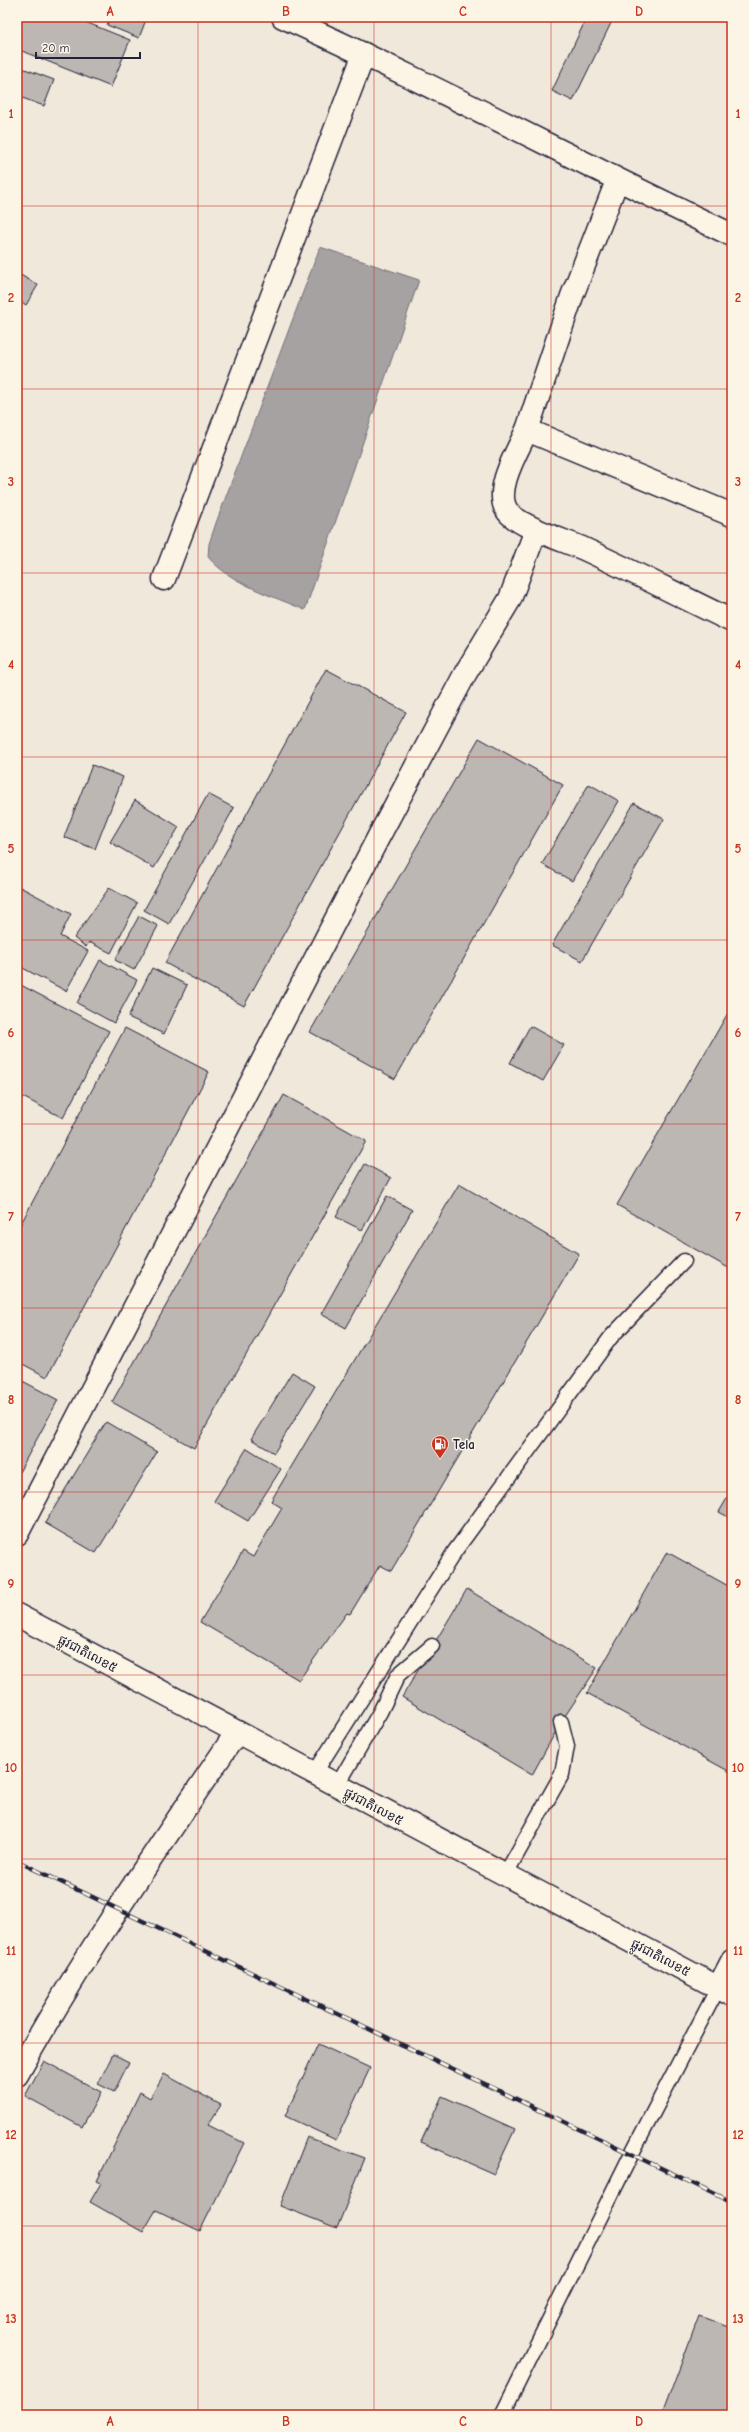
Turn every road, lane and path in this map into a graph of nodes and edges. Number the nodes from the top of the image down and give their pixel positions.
1 (283, 17) edge
2 (364, 54) junction
3 (617, 181) junction
4 (732, 235) edge
5 (527, 430) junction
6 (732, 515) edge
7 (536, 530) junction
8 (164, 579) dead end
9 (732, 621) edge
10 (684, 1261) dead end
11 (17, 1534) edge
12 (17, 1615) edge
13 (432, 1646) dead end
14 (561, 1722) dead end
15 (236, 1732) junction
16 (314, 1774) junction
17 (338, 1786) junction
18 (505, 1875) junction
19 (732, 1961) edge
20 (725, 1992) edge
21 (17, 2075) edge
22 (502, 2415) edge

1 - 2 main road
2 - 3 main road
2 - 8 main road
3 - 4 main road
3 - 5 main road
5 - 6 main road
5 - 7 main road
7 - 9 main road
7 - 11 main road
10 - 16 lane
12 - 15 main road, ផ្លូវជាតិលេខ៥
13 - 17 lane
14 - 18 lane
15 - 16 main road, ផ្លូវជាតិលេខ៥
15 - 21 main road
16 - 17 main road, ផ្លូវជាតិលេខ៥
17 - 18 main road, ផ្លូវជាតិលេខ៥
18 - 20 main road, ផ្លូវជាតិលេខ៥
19 - 20 main road
20 - 22 lane

